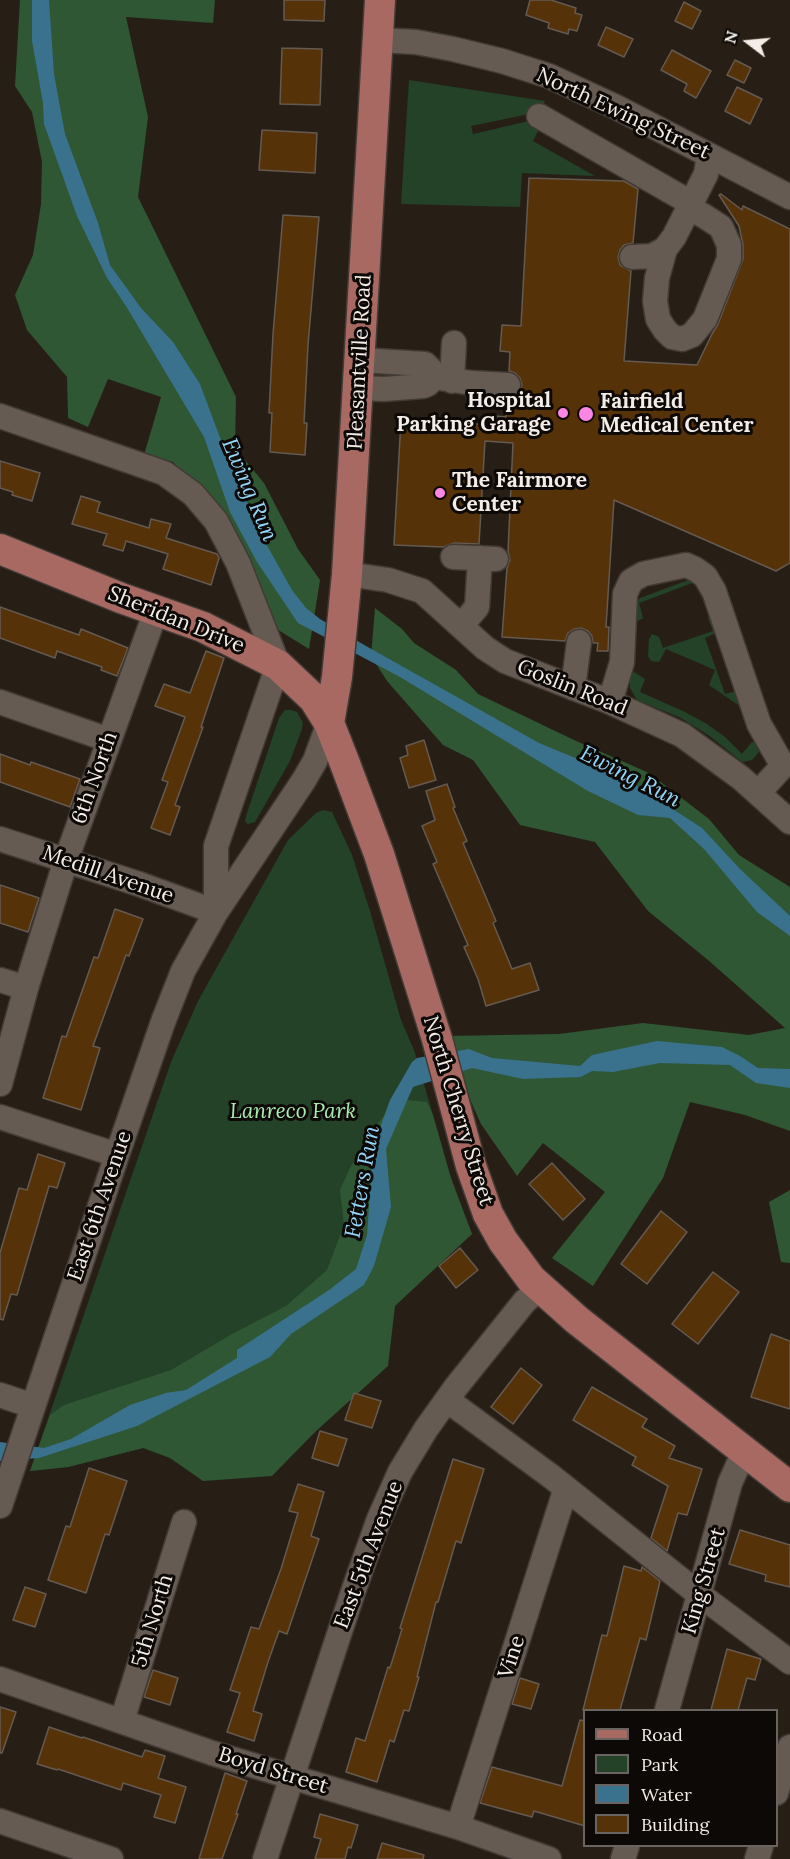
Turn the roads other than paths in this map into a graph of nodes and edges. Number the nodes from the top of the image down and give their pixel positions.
1 (380, 0) edge
2 (378, 40) junction
3 (539, 117) dead end
4 (709, 155) junction
5 (790, 197) edge
6 (690, 206) junction
7 (665, 249) junction
8 (632, 257) dead end
9 (454, 343) dead end
10 (359, 374) junction
11 (442, 379) junction
12 (508, 385) dead end
13 (0, 416) edge
14 (0, 549) edge
15 (453, 557) dead end
16 (346, 584) junction
17 (156, 611) junction
18 (461, 626) junction
19 (579, 642) dead end
20 (279, 665) junction
21 (573, 688) junction
22 (0, 702) edge
23 (610, 702) junction
24 (328, 723) junction
25 (109, 740) junction
26 (758, 793) junction
27 (790, 822) edge
28 (0, 839) edge
29 (66, 860) junction
30 (216, 912) junction
31 (0, 980) edge
32 (26, 988) junction
33 (0, 1084) edge
34 (0, 1117) edge
35 (117, 1155) junction
36 (541, 1288) junction
37 (0, 1395) edge
38 (447, 1400) junction
39 (30, 1415) junction
40 (747, 1454) junction
41 (790, 1487) edge
42 (566, 1488) junction
43 (0, 1506) edge
44 (184, 1522) dead end
45 (700, 1595) junction
46 (790, 1662) edge
47 (0, 1678) edge
48 (667, 1709) edge
49 (122, 1721) junction
50 (790, 1747) edge
51 (292, 1777) junction
52 (778, 1789) edge
53 (0, 1821) edge
54 (458, 1827) junction
55 (111, 1859) edge
56 (265, 1859) edge
57 (549, 1859) edge

1 - 2 main road, Pleasantville Road
2 - 4 street, North Ewing Street
2 - 10 main road, Pleasantville Road
3 - 6 street
4 - 5 street, North Ewing Street
4 - 6 street
6 - 7 street
6 - 7 street
7 - 8 street
9 - 11 street
10 - 11 street
10 - 16 main road, Pleasantville Road
11 - 12 street
13 - 20 street
14 - 17 main road, Sheridan Drive
15 - 18 street
16 - 18 street, Goslin Road
16 - 24 main road, Pleasantville Road
17 - 20 main road, Sheridan Drive
17 - 25 street, 6th North
18 - 21 street, Goslin Road
19 - 21 street
20 - 24 main road, Sheridan Drive
20 - 30 street, East 6th Avenue
21 - 23 street, Goslin Road
22 - 25 street
23 - 26 street, Goslin Road
23 - 26 street
24 - 30 street, East 6th Avenue
24 - 36 main road, North Cherry Street
25 - 29 street, 6th North
26 - 27 street, Goslin Road
28 - 29 street, Medill Avenue
29 - 30 street, Medill Avenue
29 - 32 street, 6th North
30 - 35 street, East 6th Avenue
31 - 32 street
32 - 33 street, 6th North
34 - 35 street
35 - 39 street, East 6th Avenue
36 - 38 street, East 5th Avenue
36 - 40 main road, North Cherry Street
37 - 39 street
38 - 42 street
38 - 51 street, East 5th Avenue
39 - 43 street, East 6th Avenue
40 - 41 main road, North Cherry Street
40 - 45 street, King Street
42 - 45 street
42 - 54 street, Vine
44 - 49 street, 5th North
45 - 46 street
45 - 48 street, King Street
47 - 49 street, Boyd Street
49 - 51 street, Boyd Street
50 - 52 street
51 - 54 street, Boyd Street
51 - 56 street, East 5th Avenue
53 - 55 street
54 - 57 street, Boyd Street

